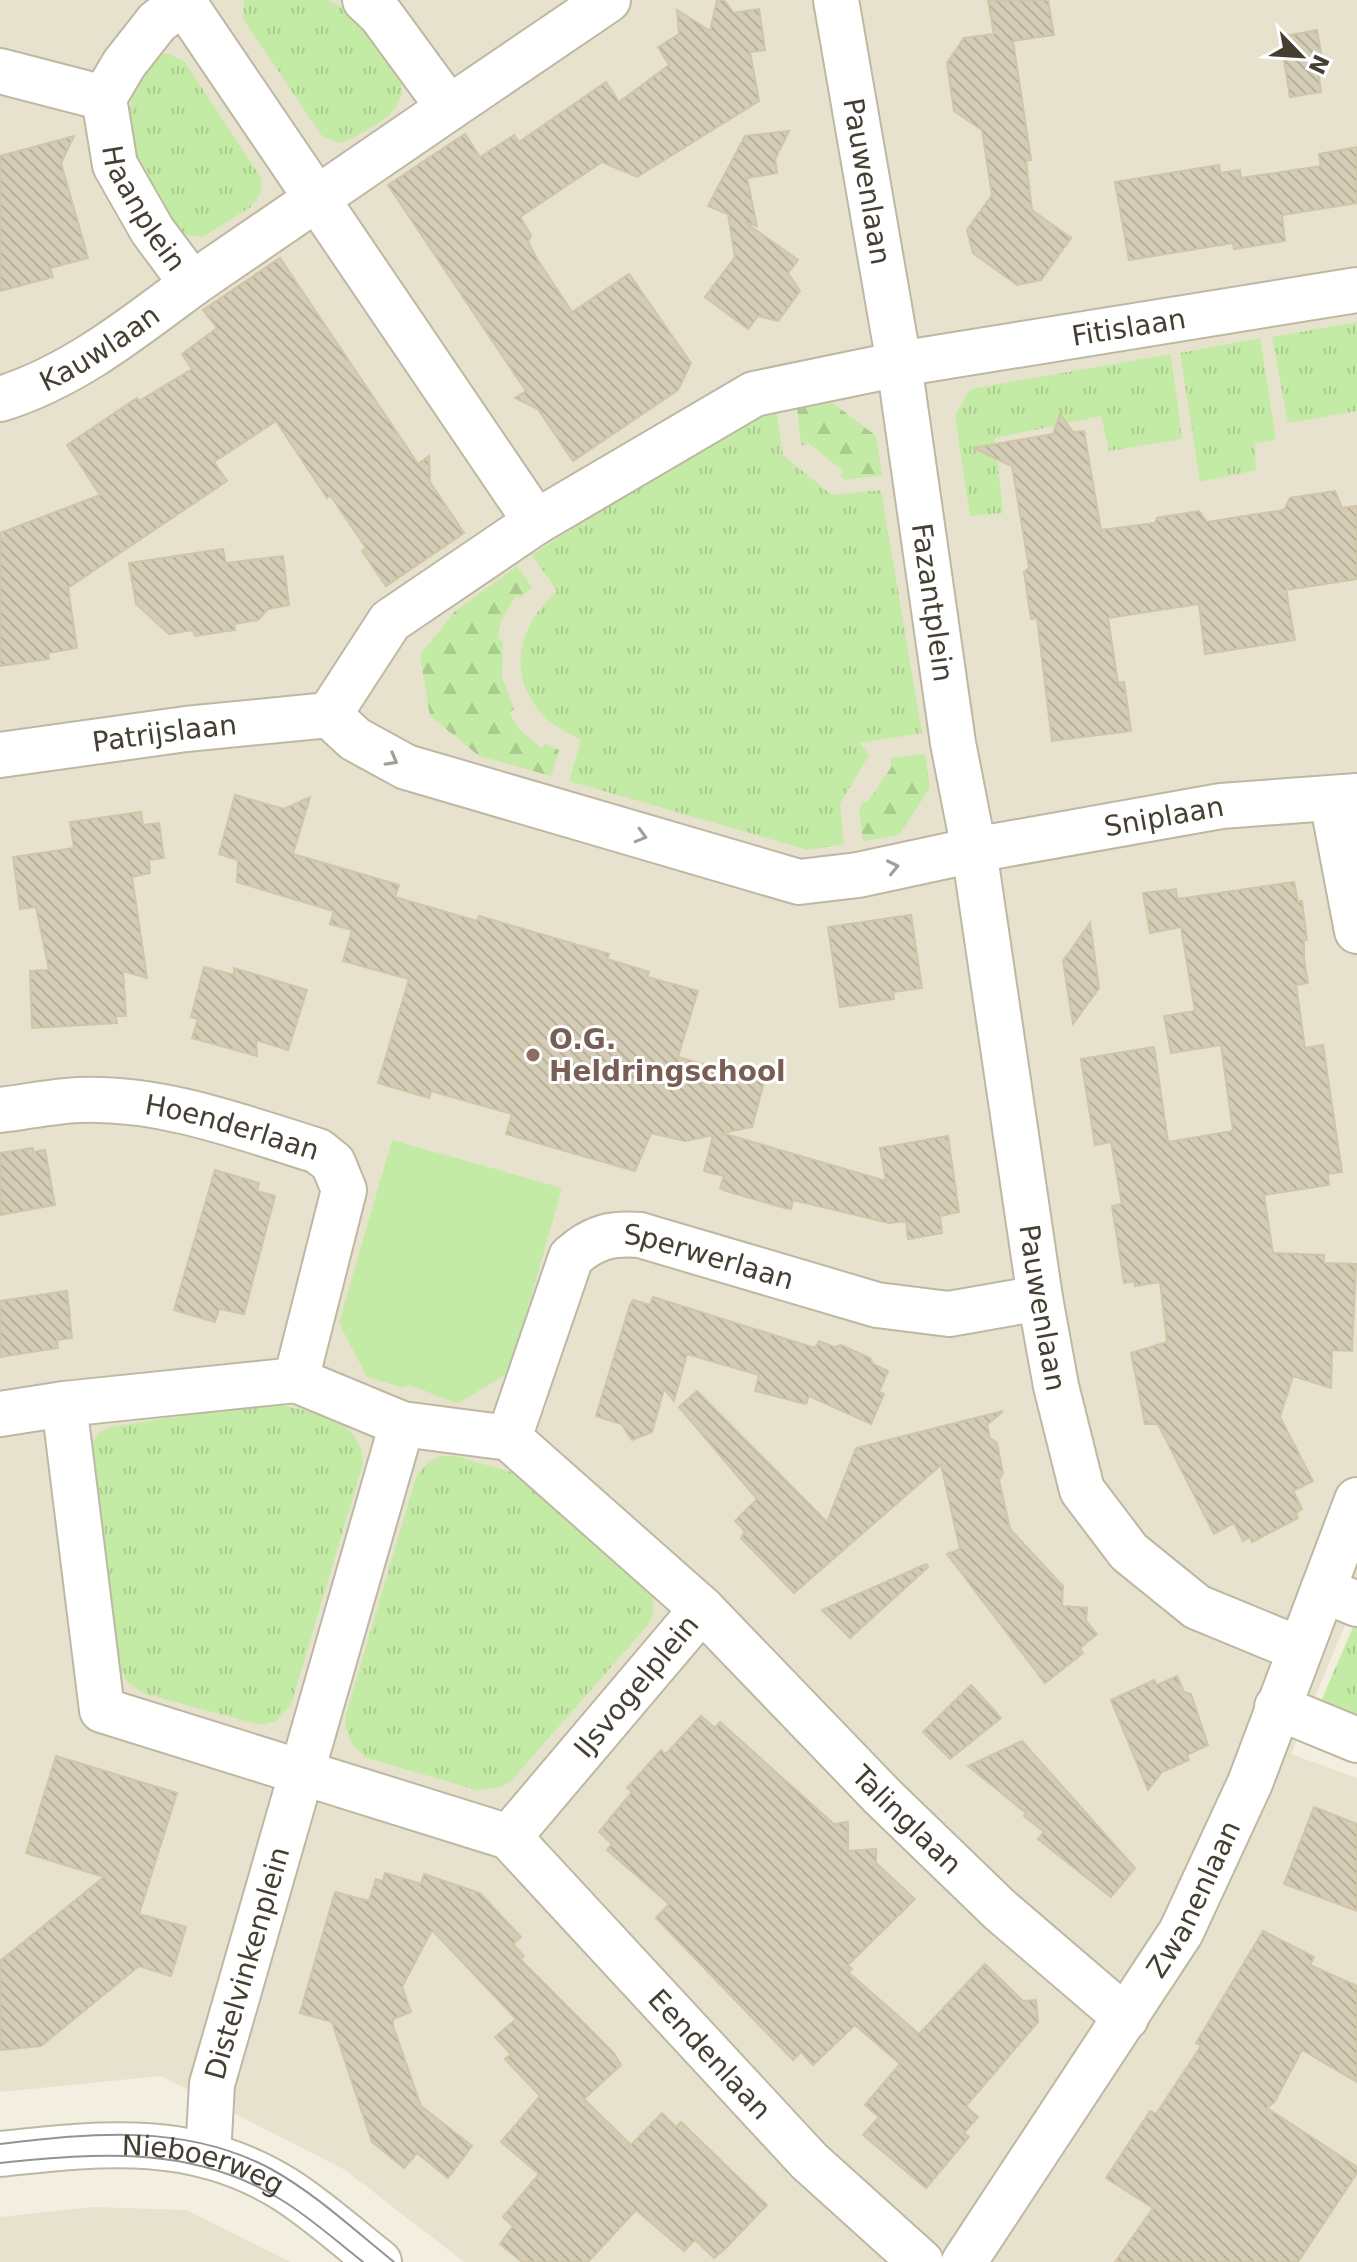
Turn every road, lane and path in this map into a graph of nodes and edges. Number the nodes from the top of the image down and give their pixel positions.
1 (365, 0) edge
2 (608, 0) edge
3 (836, 0) edge
4 (183, 1) edge
5 (0, 71) edge
6 (104, 98) junction
7 (449, 108) junction
8 (317, 199) junction
9 (192, 284) junction
10 (1357, 290) edge
11 (899, 364) junction
12 (0, 399) edge
13 (536, 522) junction
14 (329, 715) junction
15 (0, 755) edge
16 (1344, 798) edge
17 (974, 850) junction
18 (1357, 931) edge
19 (0, 1110) edge
20 (1040, 1298) junction
21 (296, 1380) junction
22 (64, 1404) junction
23 (0, 1414) edge
24 (402, 1424) junction
25 (509, 1438) junction
26 (1357, 1500) edge
27 (1340, 1597) edge
28 (702, 1609) junction
29 (1299, 1649) junction
30 (1277, 1707) junction
31 (1357, 1740) edge
32 (299, 1774) junction
33 (509, 1837) junction
34 (1126, 2018) junction
35 (0, 2154) edge
36 (208, 2156) junction
37 (379, 2262) edge
38 (921, 2262) edge
39 (964, 2262) edge

1 - 7 street
2 - 7 street
3 - 11 street, Pauwenlaan
4 - 6 street
4 - 8 street
5 - 6 street
6 - 9 street, Haanplein
7 - 8 street, Haanplein
8 - 9 street, Haanplein
8 - 13 street
9 - 12 street, Kauwlaan
10 - 11 street, Fitislaan
11 - 13 street
11 - 17 street, Fazantplein
13 - 14 street
14 - 15 street, Patrijslaan
14 -> 17 street
16 - 17 street, Sniplaan
16 - 18 street
17 - 20 street, Pauwenlaan
19 - 21 street, Hoenderlaan
20 - 25 street, Sperwerlaan
20 - 29 street, Pauwenlaan
21 - 22 street
21 - 24 street
22 - 23 street
22 - 32 street
24 - 25 street
24 - 32 street
25 - 28 street, IJsvogelplein
26 - 27 street, Zwanenlaan
27 - 29 street, Zwanenlaan
28 - 33 street, IJsvogelplein
28 - 34 street, Talinglaan
29 - 30 street, Zwanenlaan
30 - 31 street
30 - 34 street, Zwanenlaan
32 - 33 street
32 - 36 street, Distelvinkenplein
33 - 38 street, Eendenlaan
34 - 39 street, Zwanenlaan
35 - 36 street, Nieboerweg
36 - 37 street, Nieboerweg

